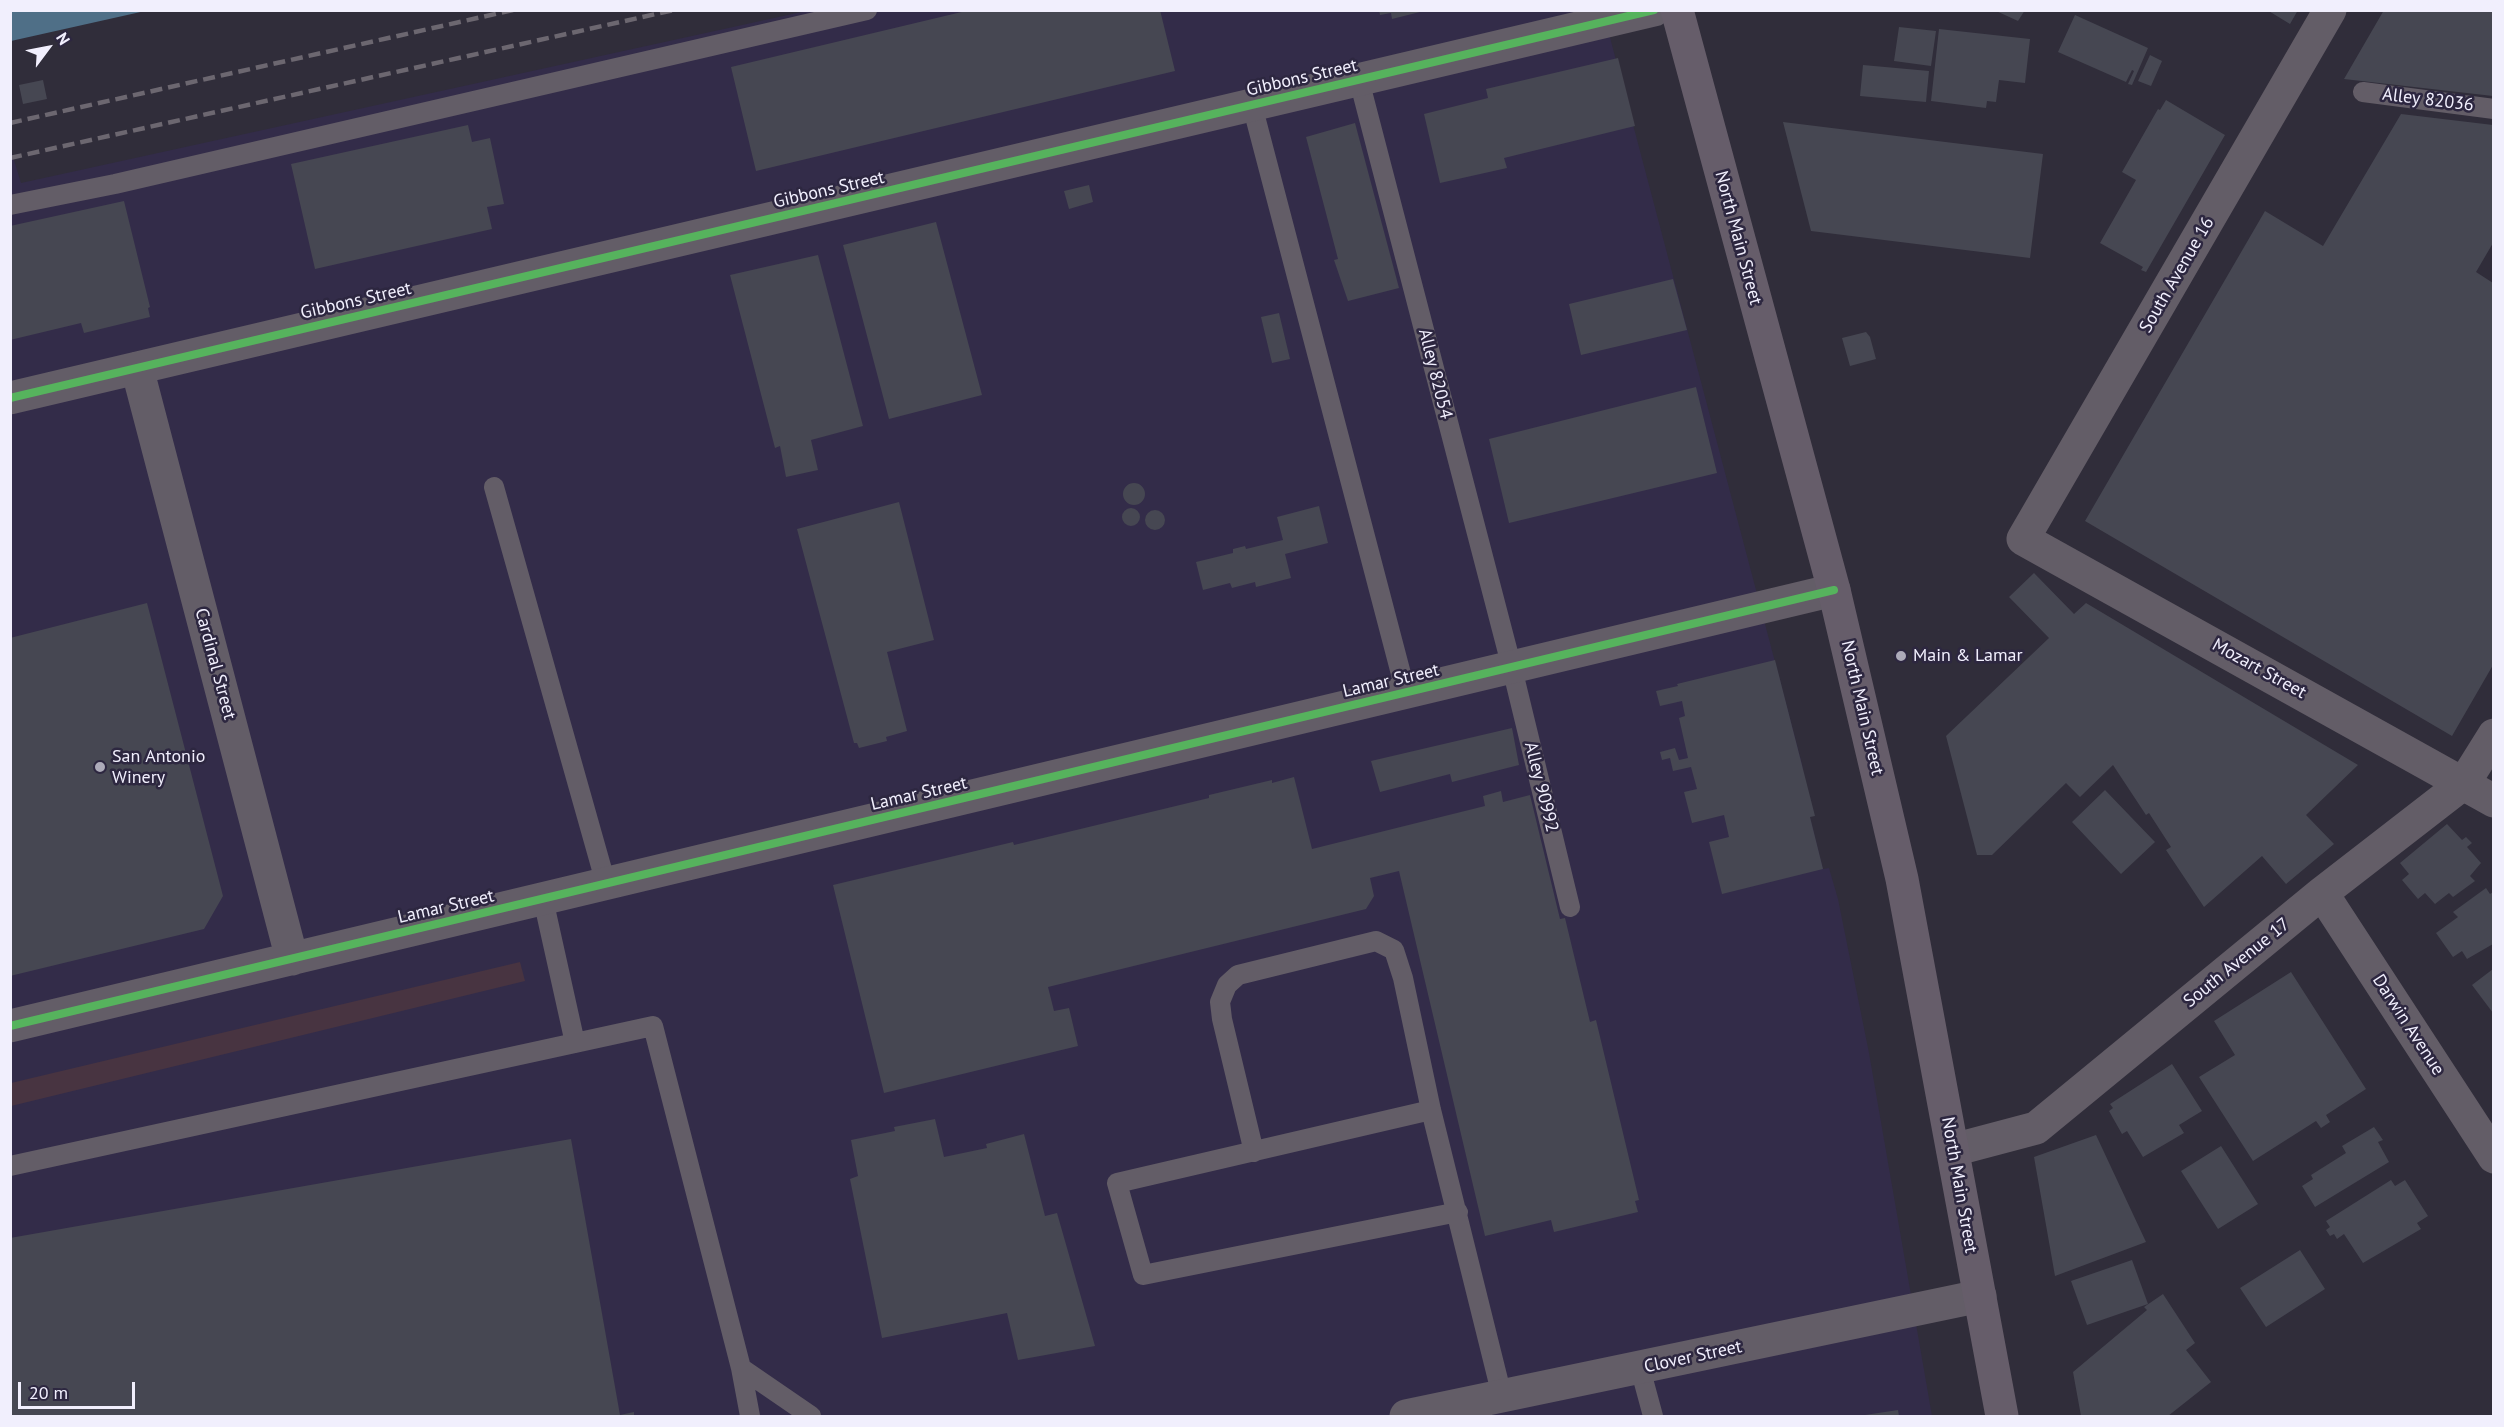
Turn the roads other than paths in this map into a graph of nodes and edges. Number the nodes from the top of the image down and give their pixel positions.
1 (867, 10) edge
2 (1654, 10) edge
3 (1677, 10) edge
4 (2330, 10) edge
5 (1359, 80) junction
6 (2363, 92) dead end
7 (1252, 105) junction
8 (2493, 109) edge
9 (10, 205) edge
10 (137, 368) junction
11 (10, 398) edge
12 (494, 487) dead end
13 (2023, 539) joint
14 (1834, 590) junction
15 (1512, 668) junction
16 (1406, 693) junction
17 (2493, 735) edge
18 (2464, 783) junction
19 (2493, 801) edge
20 (606, 884) junction
21 (2322, 893) junction
22 (543, 899) junction
23 (1570, 907) dead end
24 (292, 959) junction
25 (10, 1026) edge
26 (575, 1043) junction
27 (1431, 1110) junction
28 (1953, 1150) junction
29 (1254, 1152) junction
30 (2493, 1157) edge
31 (10, 1166) edge
32 (1458, 1212) junction
33 (1980, 1296) junction
34 (741, 1368) junction
35 (1640, 1368) junction
36 (1502, 1396) junction
37 (750, 1416) edge
38 (811, 1416) edge
39 (1406, 1416) edge
40 (1653, 1416) edge
41 (2002, 1416) edge

1 - 9 lane
2 - 5 street, Gibbons Street
3 - 14 main road, North Main Street
4 - 13 street, South Avenue 16
5 - 7 street, Gibbons Street
5 - 15 lane, Alley 82054
6 - 8 lane, Alley 82036
7 - 10 street, Gibbons Street
7 - 16 lane
10 - 11 street, Gibbons Street
10 - 24 street, Cardinal Street
12 - 20 lane
13 - 18 street, Mozart Street
14 - 15 street, Lamar Street
14 - 28 main road, North Main Street
15 - 16 street, Lamar Street
15 - 23 lane, Alley 90992
16 - 20 street, Lamar Street
17 - 18 street, South Avenue 17
18 - 19 street, Mozart Street
18 - 21 street, South Avenue 17
20 - 22 street, Lamar Street
21 - 28 street, South Avenue 17
21 - 30 street, Darwin Avenue
22 - 24 street, Lamar Street
22 - 26 lane
24 - 25 street, Lamar Street
26 - 31 lane
26 - 34 lane
27 - 29 lane
27 - 29 lane
27 - 32 lane
28 - 33 main road, North Main Street
29 - 32 lane
32 - 36 lane
33 - 35 street, Clover Street
33 - 41 main road, North Main Street
34 - 37 lane
34 - 38 lane
35 - 36 street, Clover Street
35 - 40 lane
36 - 39 street, Clover Street

